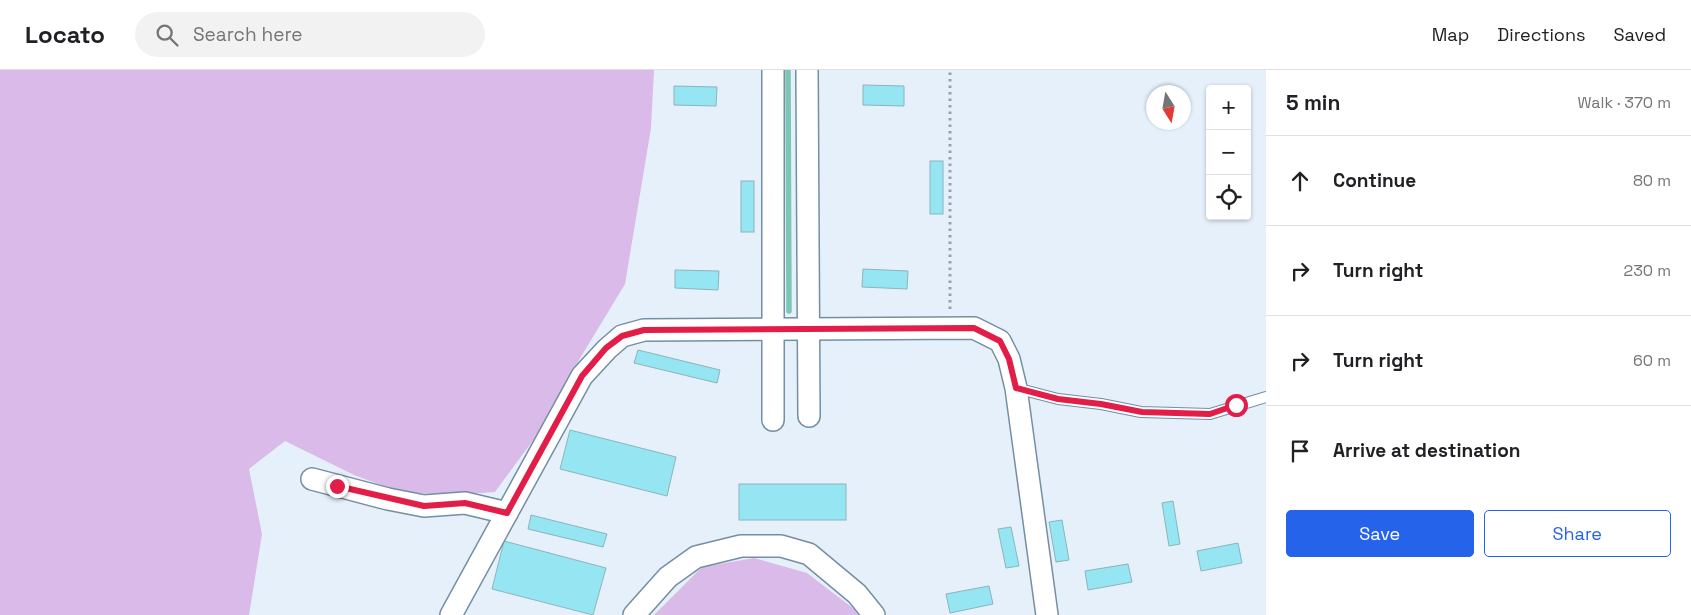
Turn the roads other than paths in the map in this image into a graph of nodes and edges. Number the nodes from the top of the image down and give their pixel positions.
1 (773, 70) edge
2 (807, 70) edge
3 (773, 330) junction
4 (809, 330) junction
5 (1016, 388) junction
6 (1266, 397) edge
7 (809, 416) dead end
8 (773, 420) dead end
9 (312, 479) dead end
10 (507, 513) junction
11 (451, 615) edge
12 (634, 615) edge
13 (874, 615) edge
14 (1047, 615) edge

1 - 3 street
2 - 4 street
3 - 4 street
3 - 8 street
3 - 10 street
4 - 5 street
4 - 7 street
5 - 6 lane
5 - 14 street
9 - 10 street
10 - 11 street
12 - 13 street

